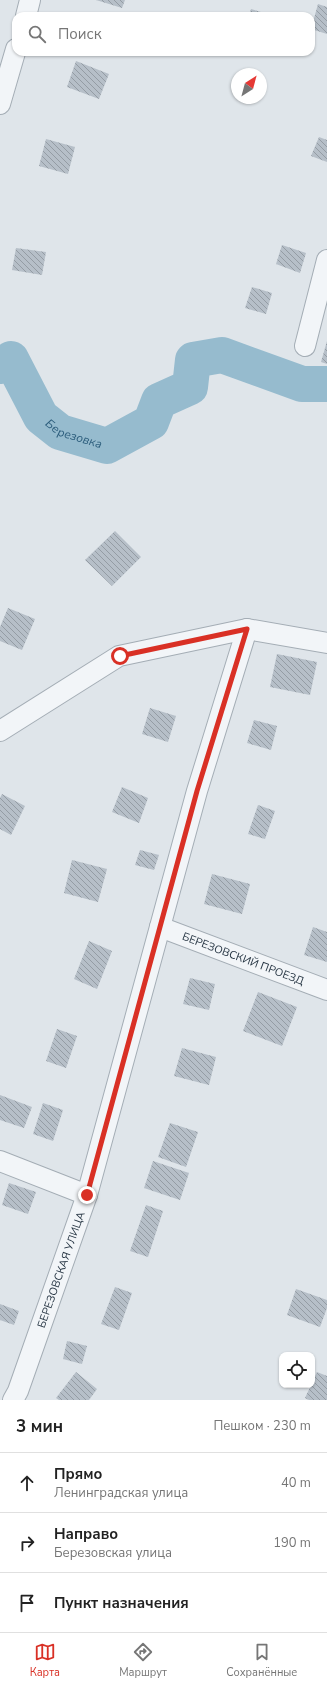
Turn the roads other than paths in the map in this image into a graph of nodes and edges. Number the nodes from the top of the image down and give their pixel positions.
1 (30, 0) edge
2 (27, 12) edge
3 (14, 56) edge
4 (0, 104) edge
5 (327, 260) edge
6 (305, 346) dead end
7 (247, 629) junction
8 (327, 643) edge
9 (0, 731) edge
10 (160, 927) junction
11 (327, 990) edge
12 (0, 1161) edge
13 (87, 1195) junction
14 (13, 1400) edge

1 - 2 street
3 - 4 street
5 - 6 street
7 - 8 street
7 - 9 street
7 - 10 street, БЕРЕЗОВСКАЯ УЛИЦА
10 - 11 street, БЕРЕЗОВСКИЙ ПРОЕЗД
10 - 13 street, БЕРЕЗОВСКАЯ УЛИЦА
12 - 13 street
13 - 14 street, БЕРЕЗОВСКАЯ УЛИЦА

